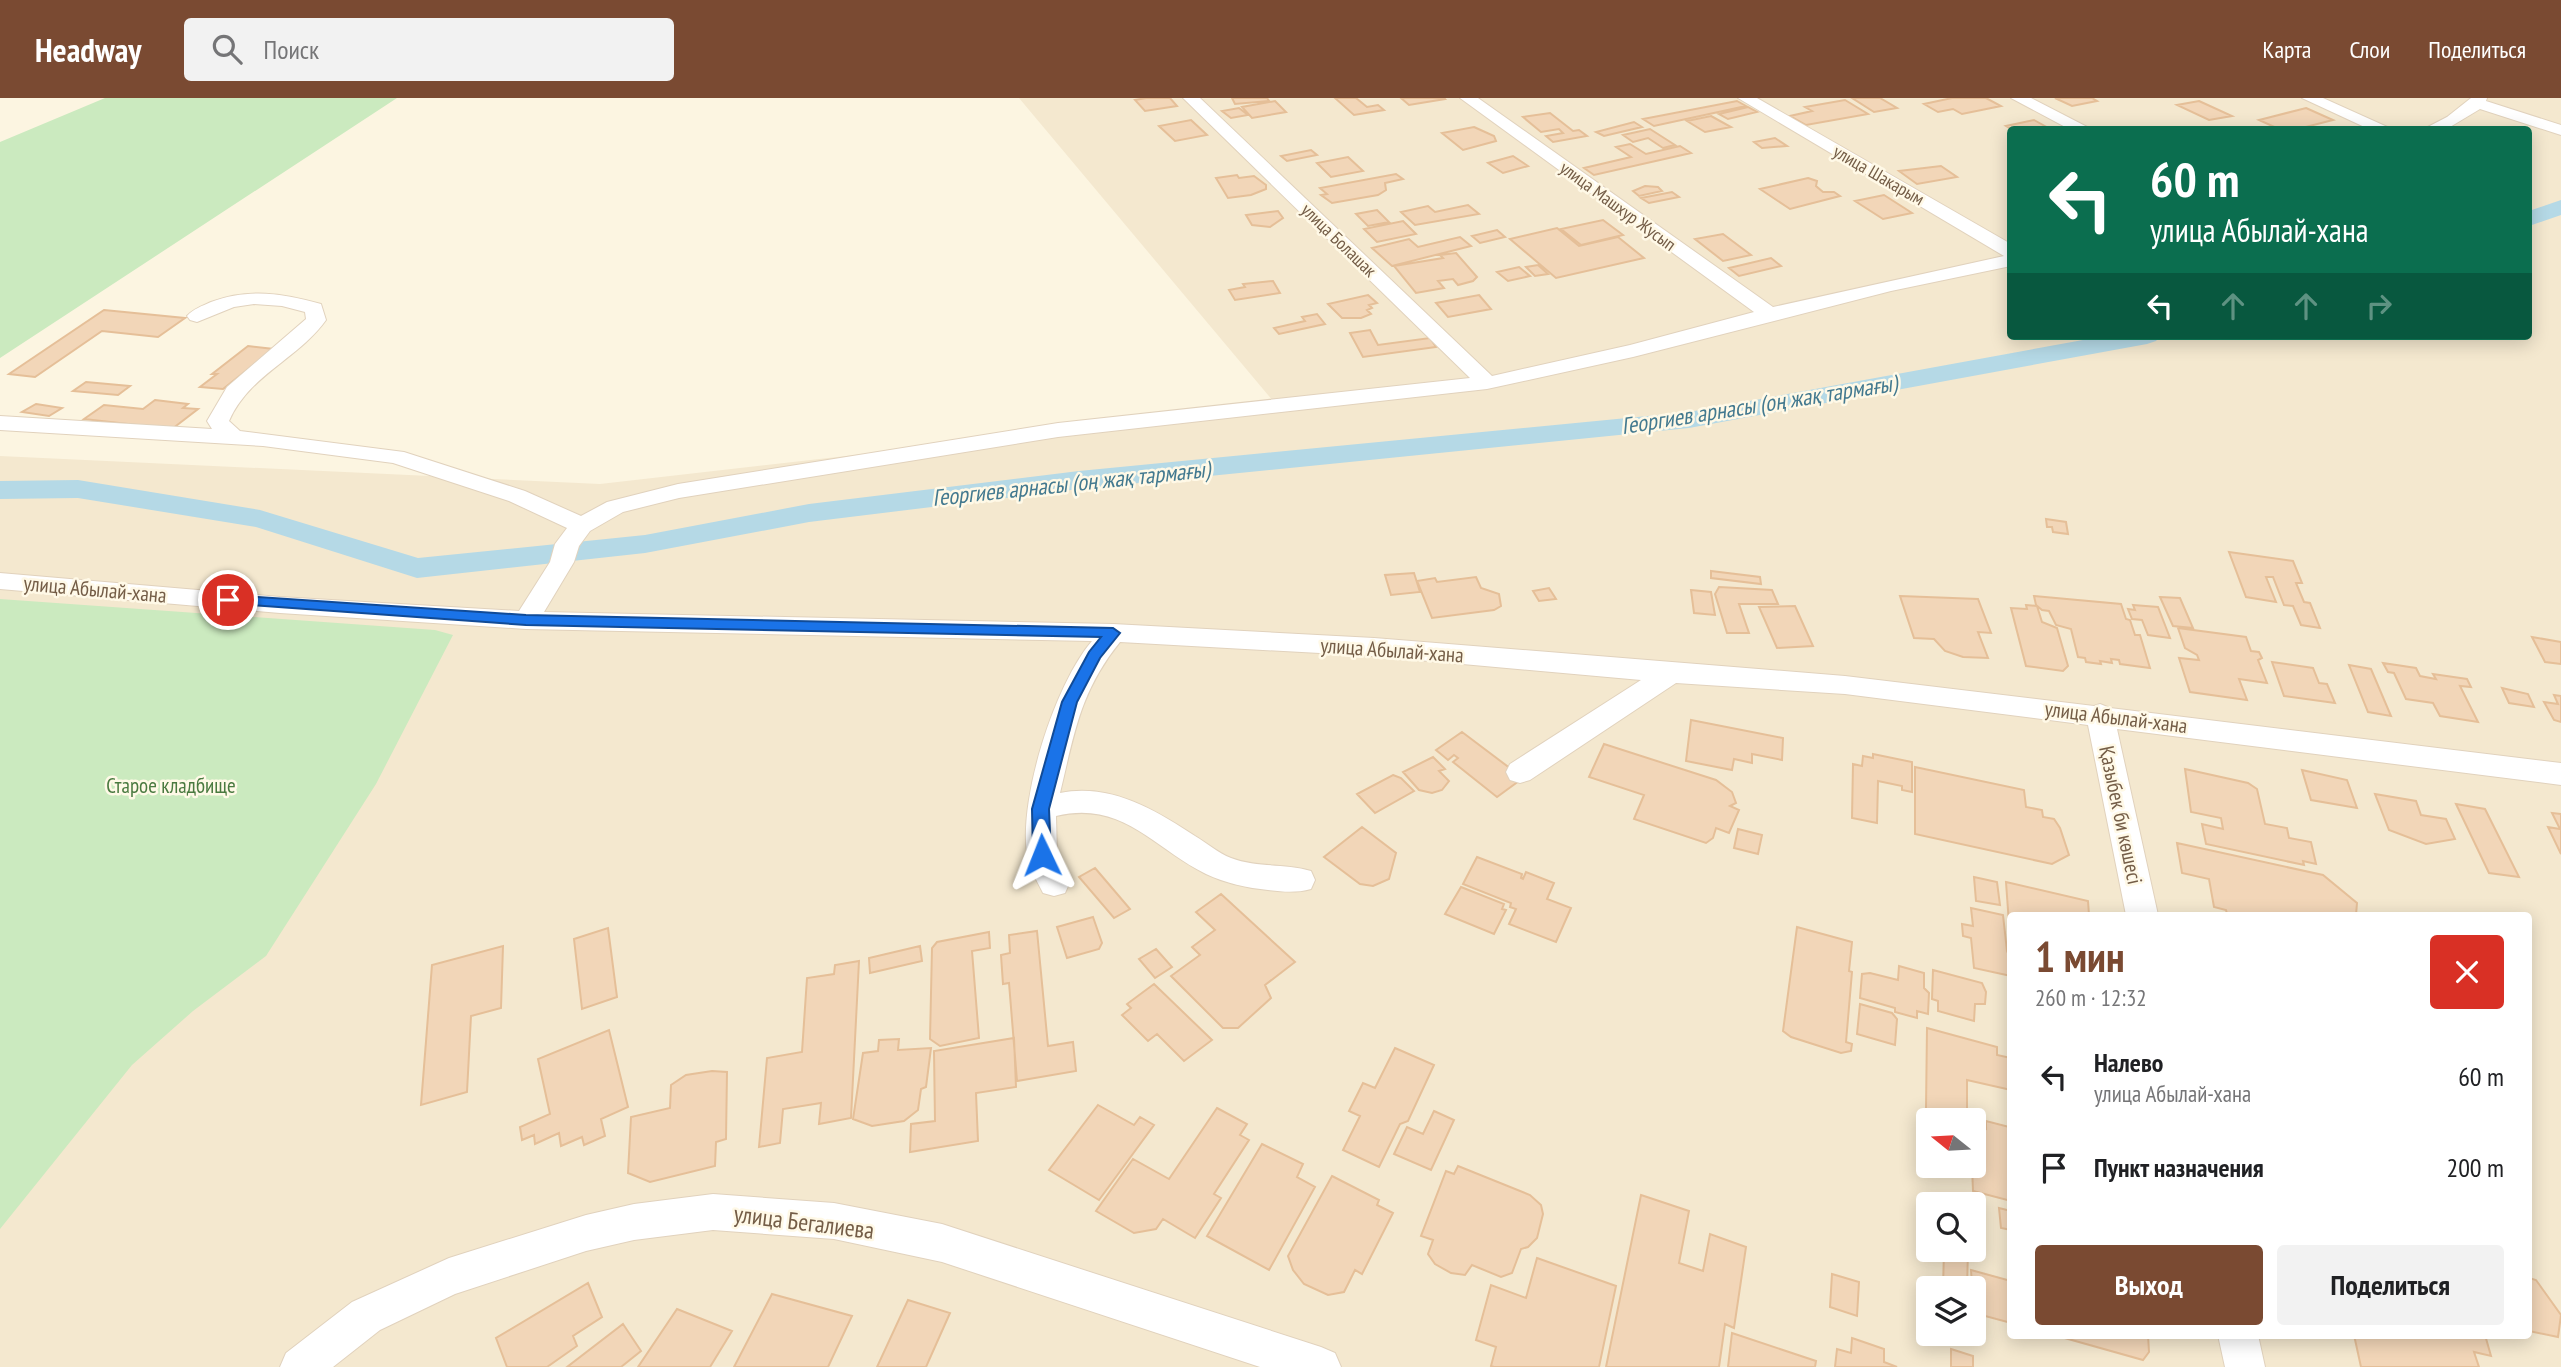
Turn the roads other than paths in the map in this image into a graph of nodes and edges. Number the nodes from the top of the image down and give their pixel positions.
1 (1191, 98) edge
2 (1468, 98) edge
3 (1746, 98) edge
4 (2019, 98) edge
5 (2310, 98) edge
6 (2478, 100) edge
7 (2077, 126) edge
8 (2376, 126) edge
9 (2439, 126) edge
10 (2561, 130) edge
11 (2007, 250) edge
12 (2007, 261) edge
13 (1770, 314) junction
14 (197, 316) dead end
15 (1487, 383) junction
16 (0, 423) edge
17 (234, 437) junction
18 (571, 544) junction
19 (0, 581) edge
20 (526, 620) junction
21 (1113, 633) junction
22 (1671, 673) junction
23 (2100, 715) junction
24 (1520, 772) dead end
25 (2561, 774) edge
26 (1041, 809) junction
27 (1300, 880) dead end
28 (1054, 884) dead end
29 (2142, 912) edge
30 (2239, 1339) edge
31 (300, 1367) edge
32 (1321, 1367) edge
33 (2245, 1367) edge

1 - 15 street, улица Болашак
2 - 13 street, улица Машхур Жусып
3 - 11 street, улица Шакарым
4 - 7 street
5 - 8 street
6 - 9 street
6 - 10 street
12 - 13 street
13 - 15 street
14 - 17 street
15 - 18 street
16 - 17 street
17 - 18 street
18 - 20 street
19 - 20 street, улица Абылай-хана
20 - 21 street, улица Абылай-хана
21 - 22 street, улица Абылай-хана
21 - 26 street
22 - 23 street, улица Абылай-хана
22 - 24 street
23 - 25 street, улица Абылай-хана
23 - 29 street, Қазыбек би көшесі
26 - 27 street
26 - 28 street
30 - 33 street
31 - 32 street, улица Бегалиева

